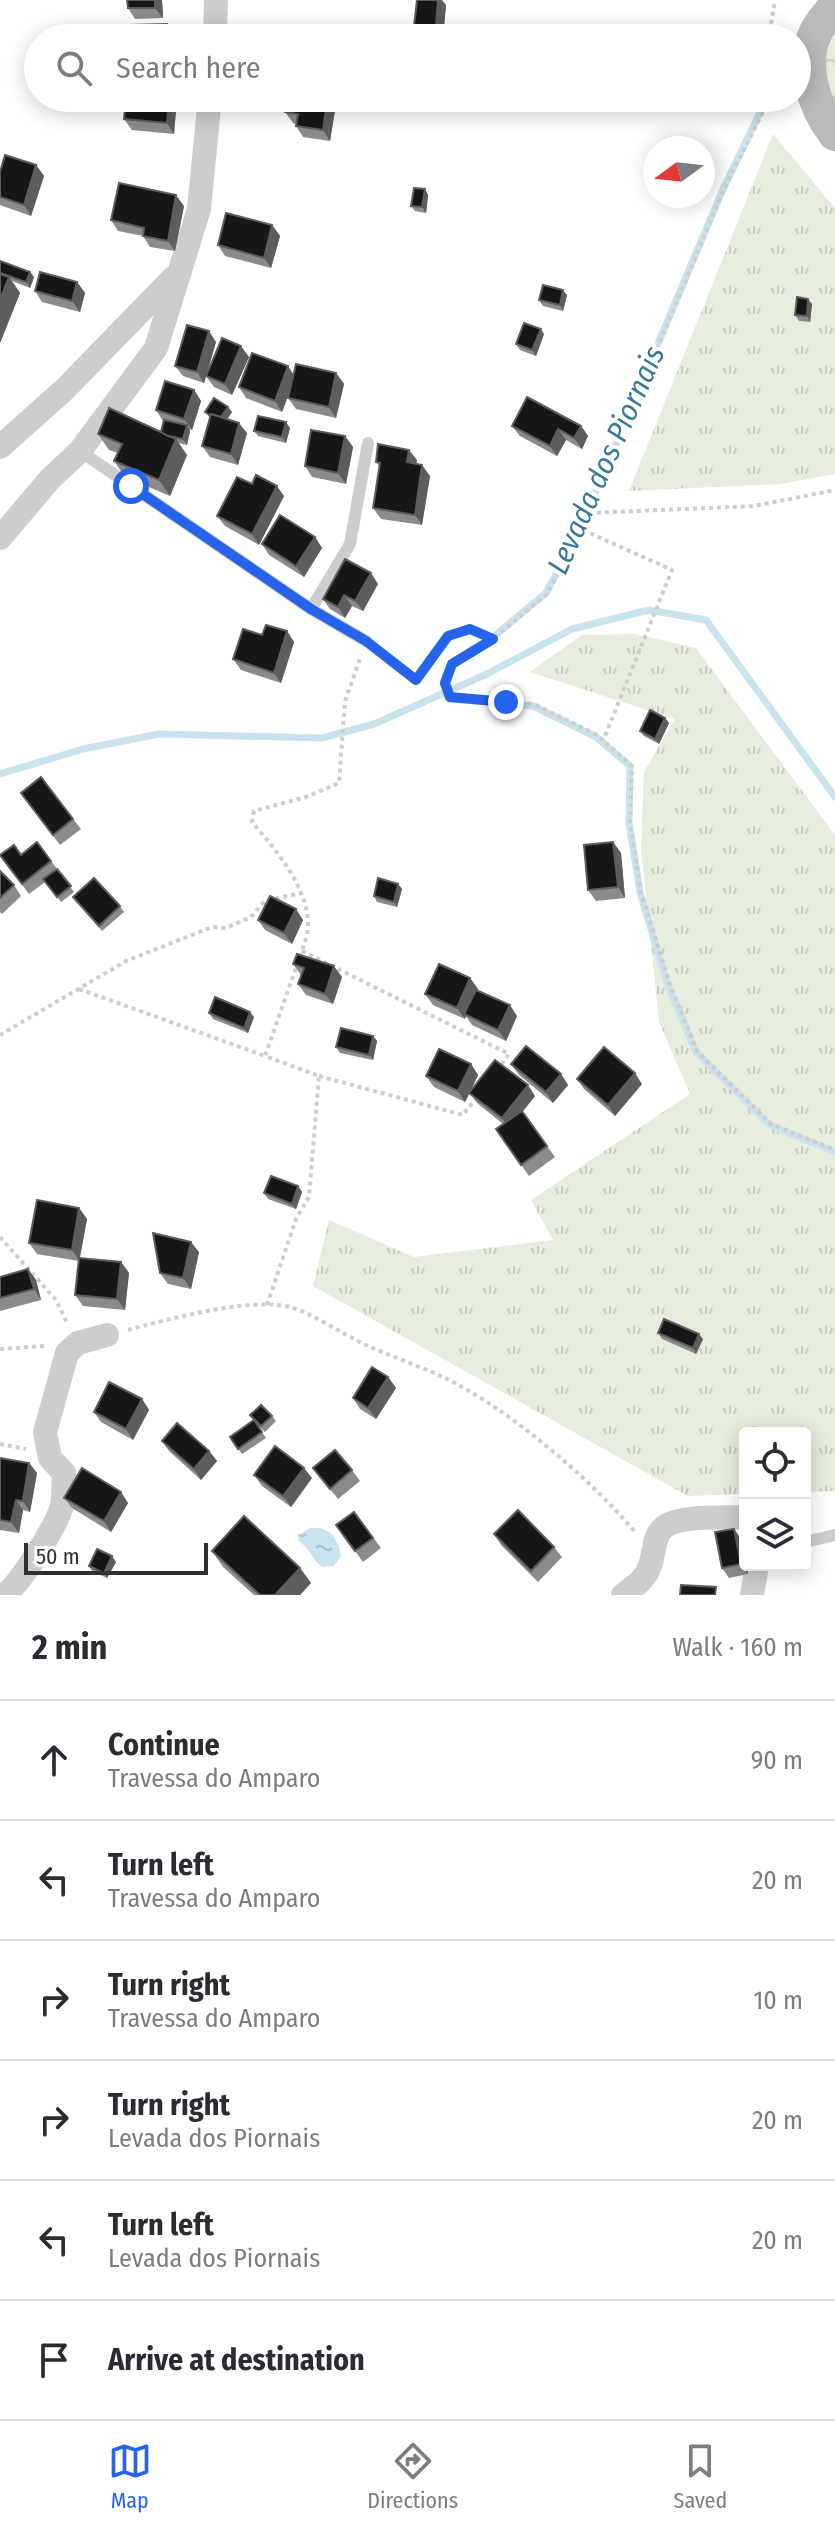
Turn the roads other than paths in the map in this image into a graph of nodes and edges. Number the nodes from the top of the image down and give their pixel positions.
1 (216, 0) edge
2 (803, 0) edge
3 (825, 20) edge
4 (215, 24) edge
5 (811, 56) edge
6 (811, 78) edge
7 (209, 112) edge
8 (835, 134) edge
9 (180, 270) junction
10 (368, 443) dead end
11 (0, 447) edge
12 (80, 451) junction
13 (0, 538) edge
14 (311, 609) junction
15 (366, 641) road end
16 (107, 1335) road end
17 (739, 1517) edge
18 (835, 1535) edge
19 (811, 1541) edge
20 (756, 1571) edge
21 (2, 1595) edge
22 (623, 1595) edge
23 (752, 1595) edge

1 - 4 street
2 - 3 main road
3 - 5 main road
6 - 8 main road
7 - 9 street
9 - 11 street
9 - 12 street
10 - 14 lane
12 - 13 street
12 - 14 lane
14 - 15 lane
16 - 21 street
17 - 22 street
18 - 19 lane
20 - 23 street

